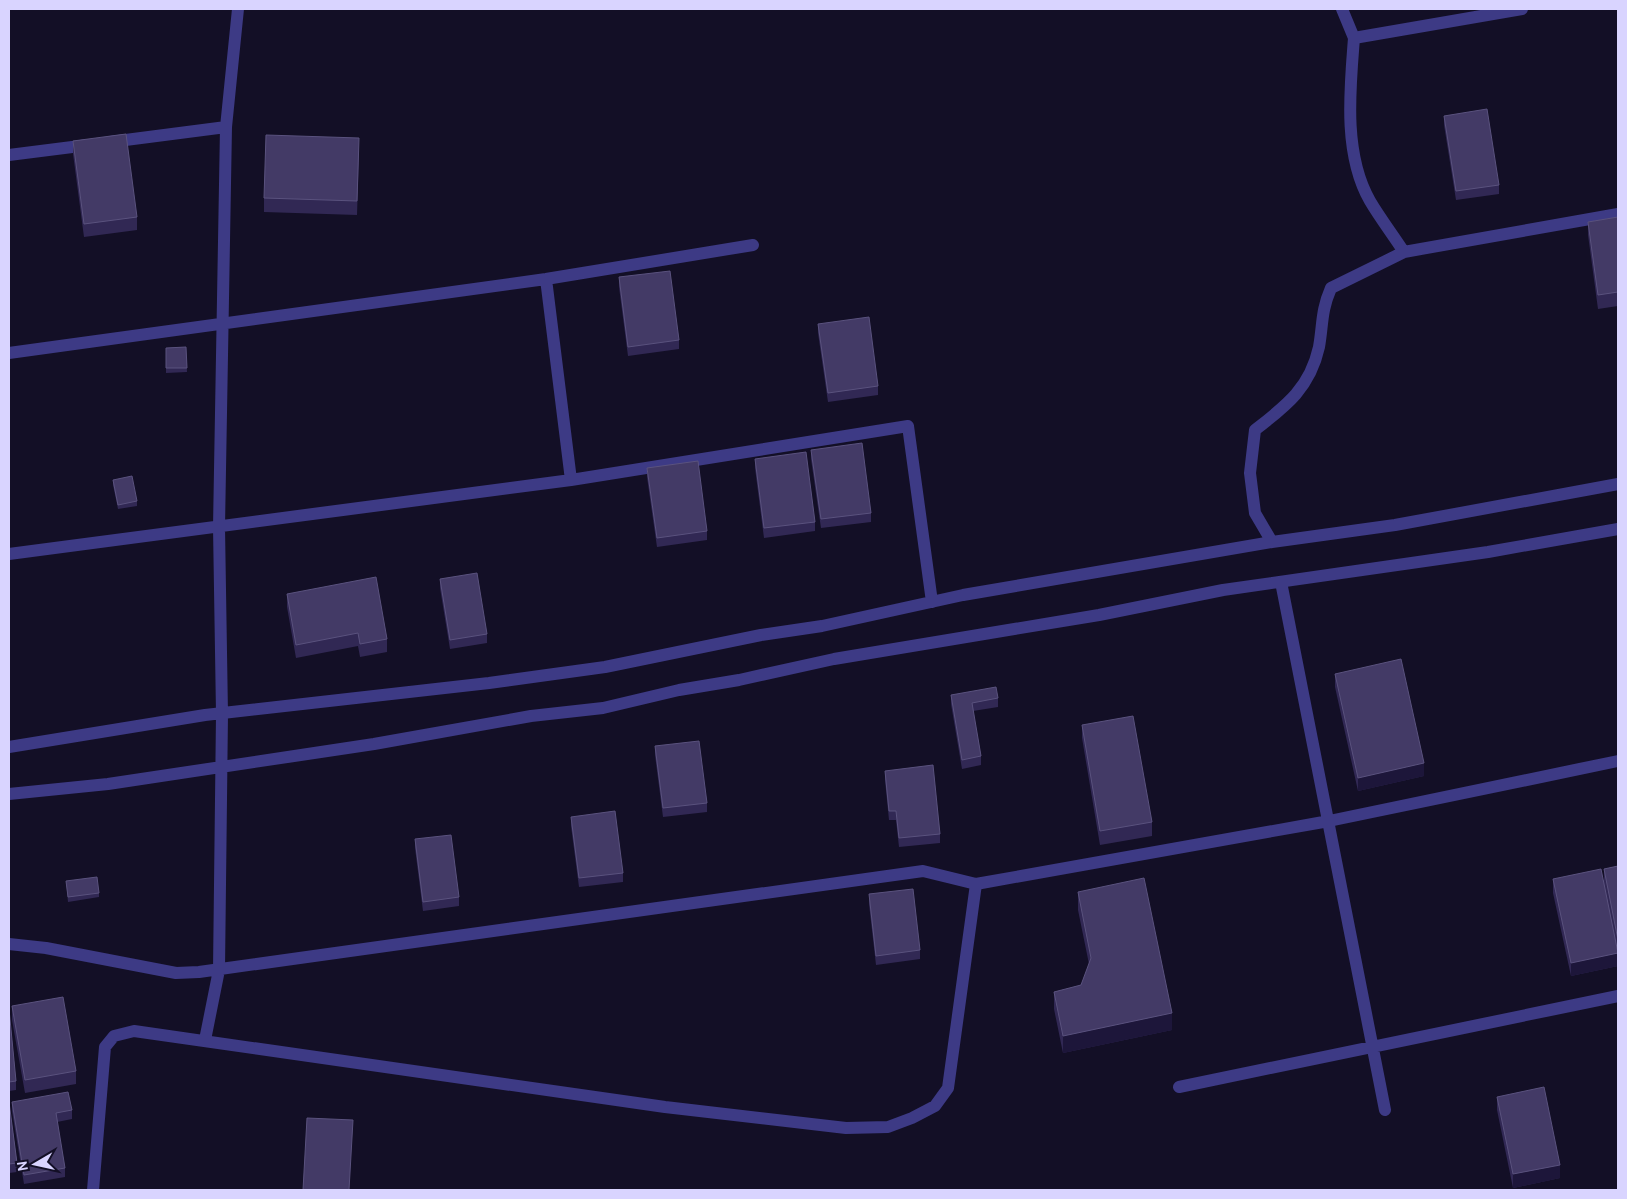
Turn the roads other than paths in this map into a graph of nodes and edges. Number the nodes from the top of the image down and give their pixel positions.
1 (238, 9) edge
2 (1342, 9) edge
3 (1522, 9) edge
4 (1354, 38) junction
5 (226, 127) junction
6 (9, 155) edge
7 (1618, 214) edge
8 (753, 245) dead end
9 (1404, 252) junction
10 (546, 279) junction
11 (224, 324) junction
12 (9, 353) edge
13 (571, 480) junction
14 (1618, 484) edge
15 (219, 527) junction
16 (1618, 529) edge
17 (1272, 542) junction
18 (9, 554) edge
19 (1281, 582) junction
20 (932, 602) junction
21 (222, 714) junction
22 (9, 748) edge
23 (1618, 762) edge
24 (221, 767) junction
25 (9, 794) edge
26 (1329, 821) junction
27 (976, 884) junction
28 (9, 944) edge
29 (219, 970) junction
30 (1618, 996) edge
31 (204, 1040) junction
32 (1372, 1046) junction
33 (1179, 1087) dead end
34 (1385, 1110) dead end
35 (93, 1190) edge

1 - 5 street
2 - 4 street
3 - 4 street
4 - 9 street
5 - 6 street
5 - 11 street
7 - 9 street
8 - 10 street
9 - 17 street
10 - 11 street
10 - 13 street
11 - 12 street
11 - 15 street
13 - 15 street
13 - 20 street
14 - 17 street
15 - 18 street
15 - 21 street
16 - 19 street
17 - 20 street
19 - 24 street
19 - 26 street
20 - 21 street
21 - 22 street
21 - 24 street
23 - 26 street
24 - 25 street
24 - 29 street
26 - 27 street
26 - 32 street
27 - 29 street
27 - 31 street
28 - 29 street
29 - 31 street
30 - 32 street
31 - 35 street
32 - 33 street
32 - 34 street

